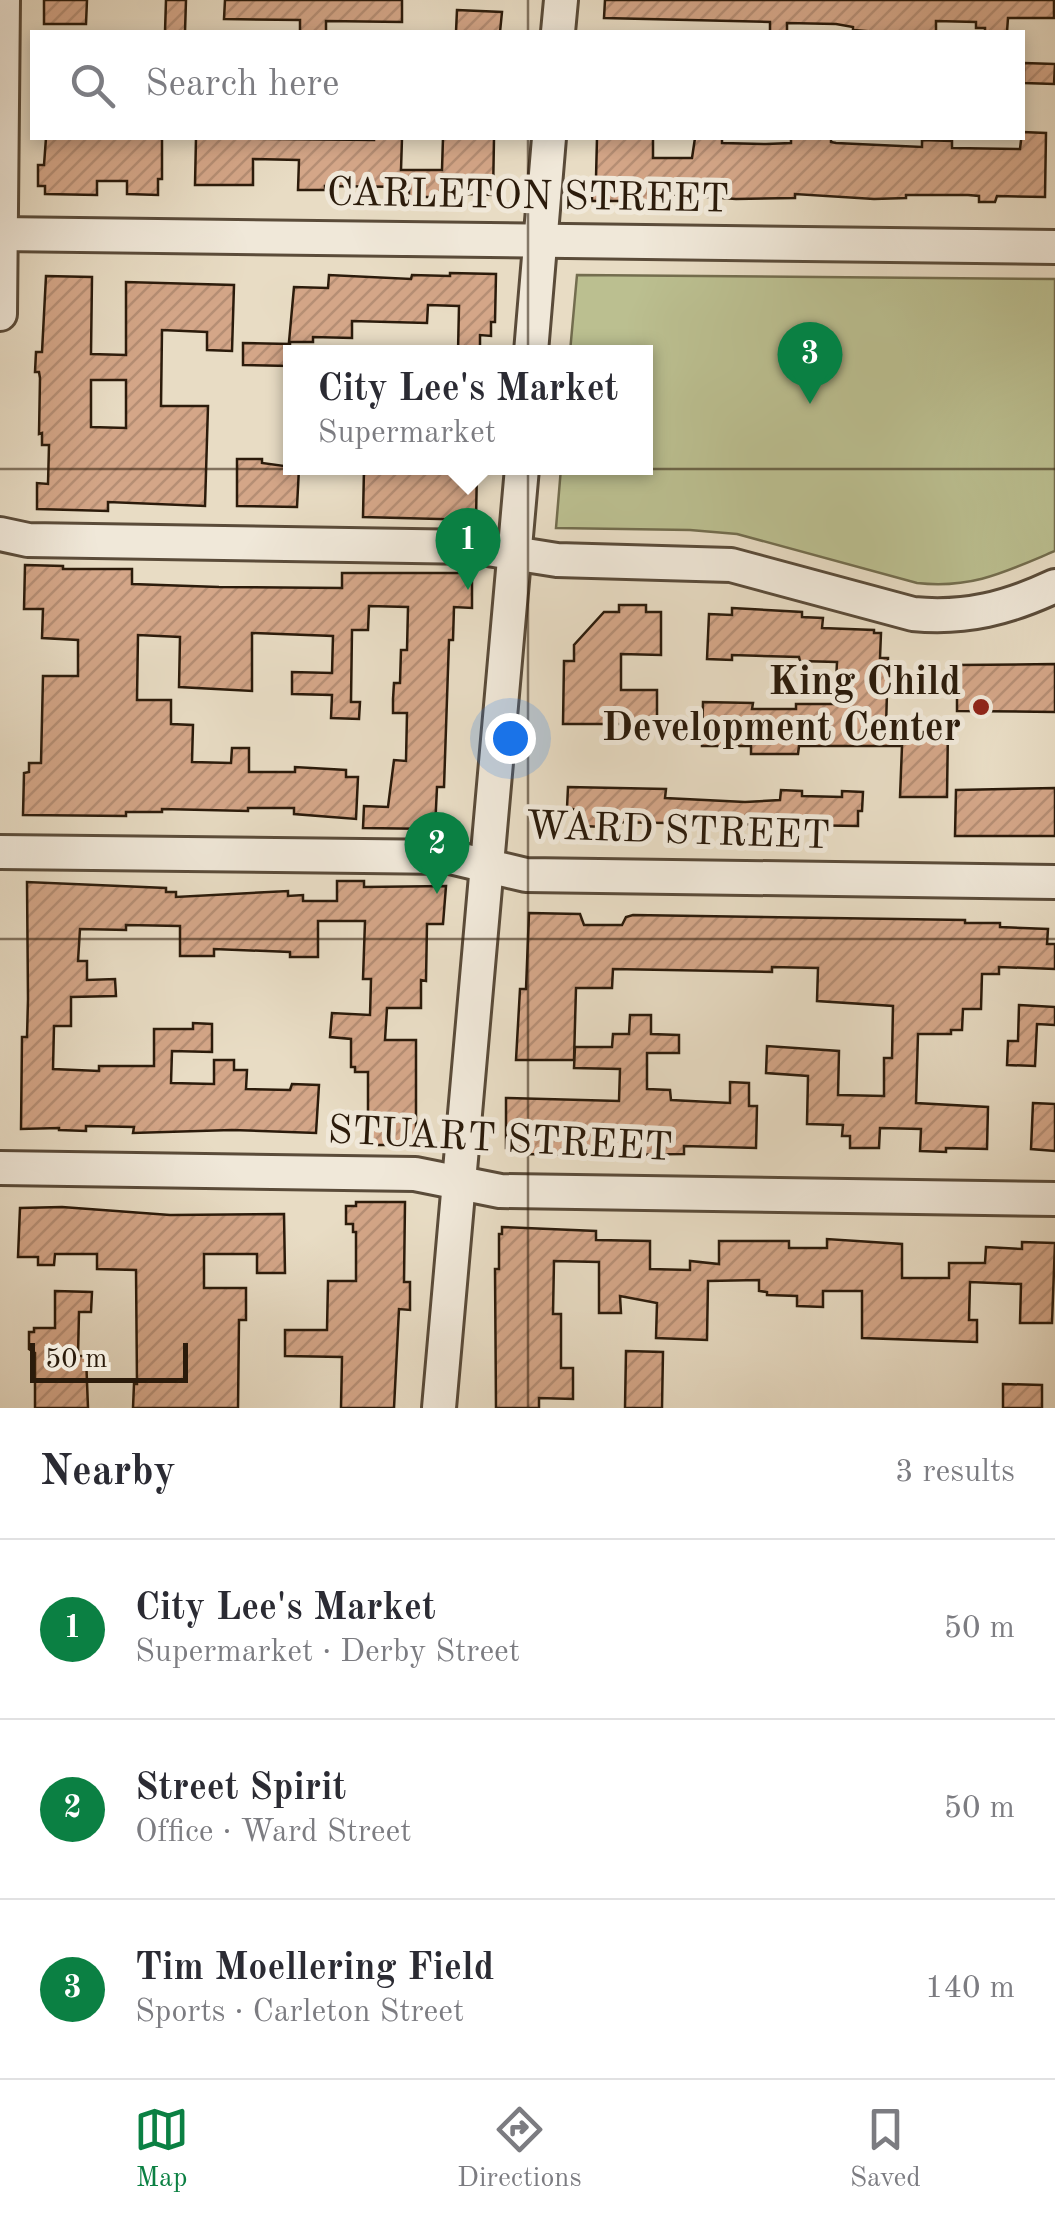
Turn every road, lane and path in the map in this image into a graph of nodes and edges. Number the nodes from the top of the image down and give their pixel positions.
1 (3, 0) edge
2 (561, 0) edge
3 (558, 30) edge
4 (549, 140) edge
5 (0, 234) edge
6 (540, 240) junction
7 (1055, 247) edge
8 (0, 314) edge
9 (532, 345) edge
10 (521, 475) edge
11 (0, 534) edge
12 (515, 553) junction
13 (1055, 586) edge
14 (0, 852) edge
15 (488, 866) junction
16 (1055, 882) edge
17 (0, 1168) edge
18 (460, 1183) junction
19 (1055, 1199) edge
20 (439, 1408) edge

1 - 5 street
2 - 3 street
4 - 6 street
5 - 6 street, CARLETON STREET
5 - 8 street
6 - 7 street, CARLETON STREET
6 - 9 street
10 - 12 street
11 - 12 street
12 - 13 street
12 - 15 street
14 - 15 street, WARD STREET
15 - 16 street, WARD STREET
15 - 18 street
17 - 18 street, STUART STREET
18 - 19 street, STUART STREET
18 - 20 street

